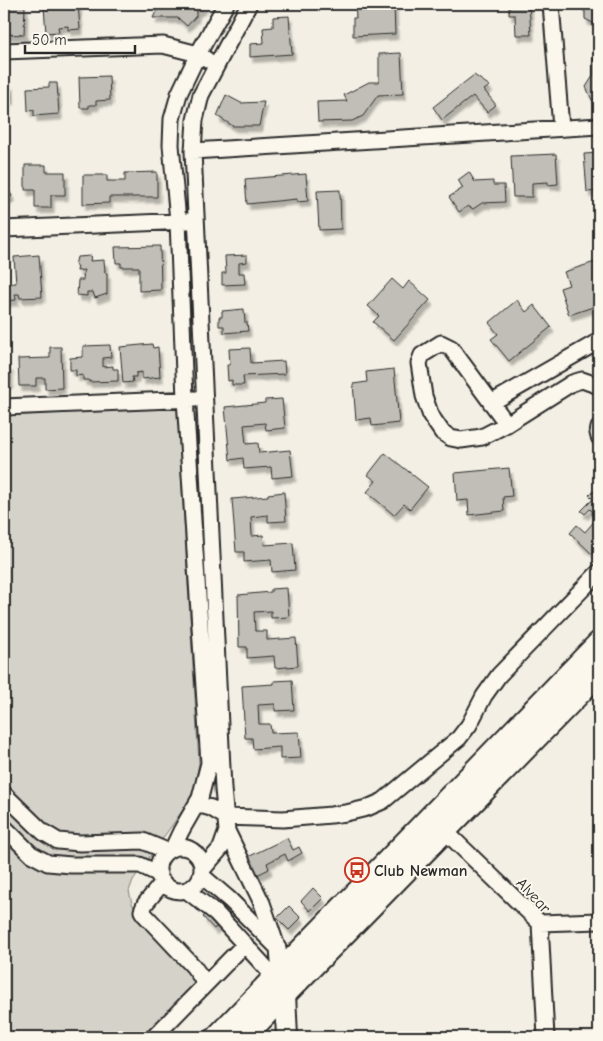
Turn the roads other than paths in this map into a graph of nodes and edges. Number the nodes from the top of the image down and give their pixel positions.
1 (226, 4) edge
2 (249, 4) edge
3 (551, 4) edge
4 (4, 51) edge
5 (198, 54) junction
6 (216, 67) junction
7 (599, 126) edge
8 (561, 128) junction
9 (193, 151) junction
10 (196, 220) junction
11 (178, 222) junction
12 (4, 228) edge
13 (599, 341) edge
14 (599, 386) edge
15 (205, 398) junction
16 (185, 399) junction
17 (491, 403) junction
18 (4, 407) edge
19 (506, 424) junction
20 (599, 428) edge
21 (599, 437) edge
22 (599, 572) edge
23 (599, 644) edge
24 (599, 673) edge
25 (4, 794) edge
26 (196, 806) junction
27 (227, 824) junction
28 (4, 827) edge
29 (445, 831) junction
30 (170, 849) junction
31 (202, 873) junction
32 (161, 878) junction
33 (186, 890) junction
34 (599, 921) edge
35 (540, 923) junction
36 (245, 944) junction
37 (278, 948) junction
38 (282, 984) junction
39 (204, 986) junction
40 (154, 1037) edge
41 (217, 1037) edge
42 (244, 1037) edge
43 (287, 1037) edge
44 (546, 1037) edge

1 - 5 street
2 - 6 street
3 - 8 street
4 - 5 street
5 - 6 street
5 - 11 street
6 - 9 street
7 - 8 street
8 - 9 street
9 - 10 street
10 - 11 street
10 - 15 street
11 - 12 street
11 - 16 street
13 - 17 street
14 - 19 street
15 - 16 street
15 - 27 street
16 - 18 street
16 - 26 street
17 - 19 street
17 - 19 street
20 - 21 street
22 - 27 street
23 - 38 main road
24 - 29 main road
25 - 30 street
26 - 27 street
26 - 30 street
27 - 31 street
27 - 37 street
28 - 32 street
29 - 35 street, Alvear
29 - 38 main road
30 - 31 street
30 - 32 street
31 - 33 street
31 - 37 street
32 - 33 street
32 - 39 street
33 - 36 street
34 - 35 street
35 - 44 street, Alvear
36 - 38 street
36 - 39 street
37 - 38 street
38 - 41 main road
38 - 42 main road
38 - 43 street
39 - 40 street

